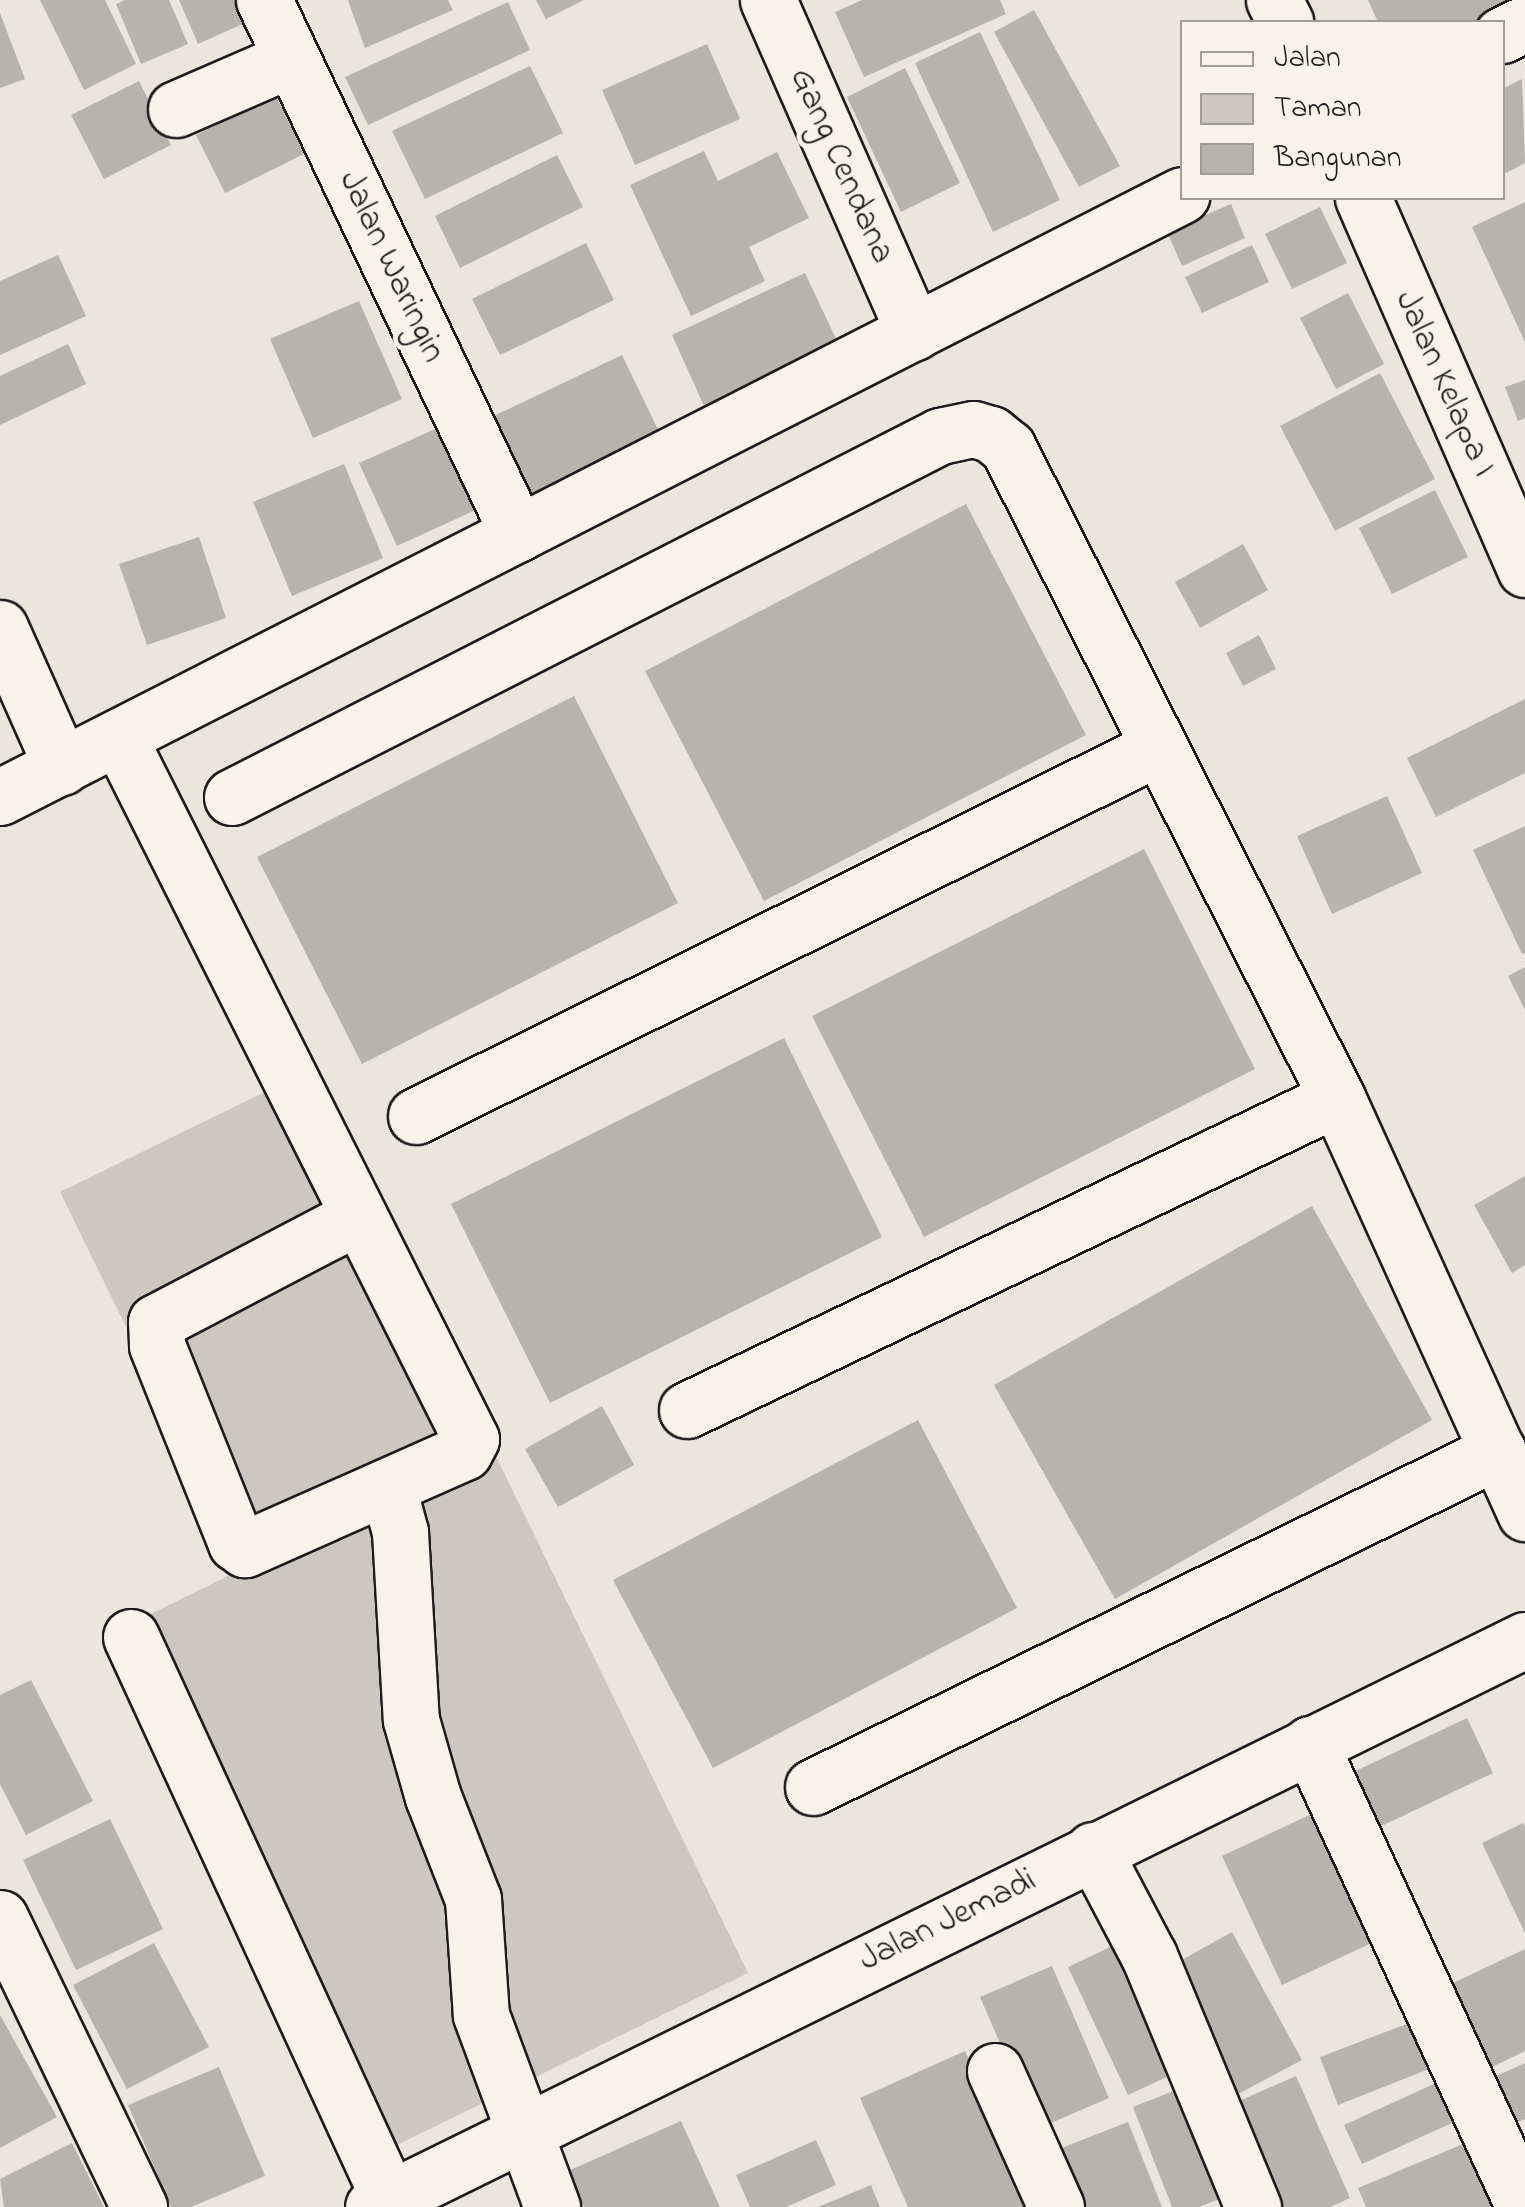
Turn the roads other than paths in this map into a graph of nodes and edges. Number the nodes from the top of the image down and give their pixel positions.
1 (264, 0) edge
2 (768, 0) edge
3 (292, 59) junction
4 (176, 109) dead end
5 (1180, 196) edge
6 (1364, 200) edge
7 (914, 332) junction
8 (518, 534) junction
9 (1523, 559) edge
10 (0, 628) edge
11 (120, 740) junction
12 (1155, 749) junction
13 (62, 767) junction
14 (0, 796) edge
15 (232, 796) dead end
16 (1337, 1098) junction
17 (416, 1116) dead end
18 (356, 1217) junction
19 (687, 1410) dead end
20 (1498, 1451) junction
21 (388, 1487) junction
22 (1525, 1513) edge
23 (131, 1637) dead end
24 (1525, 1640) edge
25 (1310, 1744) junction
26 (814, 1787) dead end
27 (1093, 1850) junction
28 (0, 1918) edge
29 (995, 2071) dead end
30 (522, 2132) junction
31 (385, 2204) edge
32 (138, 2207) edge
33 (552, 2207) edge
34 (1056, 2207) edge
35 (1253, 2207) edge
36 (1524, 2207) edge

1 - 3 street, Jalan Waringin
2 - 7 street, Gang Cendana
3 - 4 street
3 - 8 street, Jalan Waringin
5 - 7 street
6 - 9 street, Jalan Kelapa I
7 - 8 street
8 - 11 street
10 - 13 street
11 - 13 street
11 - 18 street
12 - 15 street
12 - 16 street
12 - 17 street
13 - 14 street
16 - 19 street
16 - 20 street
18 - 21 street
18 - 21 street
20 - 22 street
20 - 26 street
21 - 30 street
23 - 31 street
24 - 25 street, Jalan Jemadi
25 - 27 street, Jalan Jemadi
25 - 36 street
27 - 30 street, Jalan Jemadi
27 - 35 street
28 - 32 street
29 - 34 street
30 - 31 street, Jalan Jemadi
30 - 33 street

